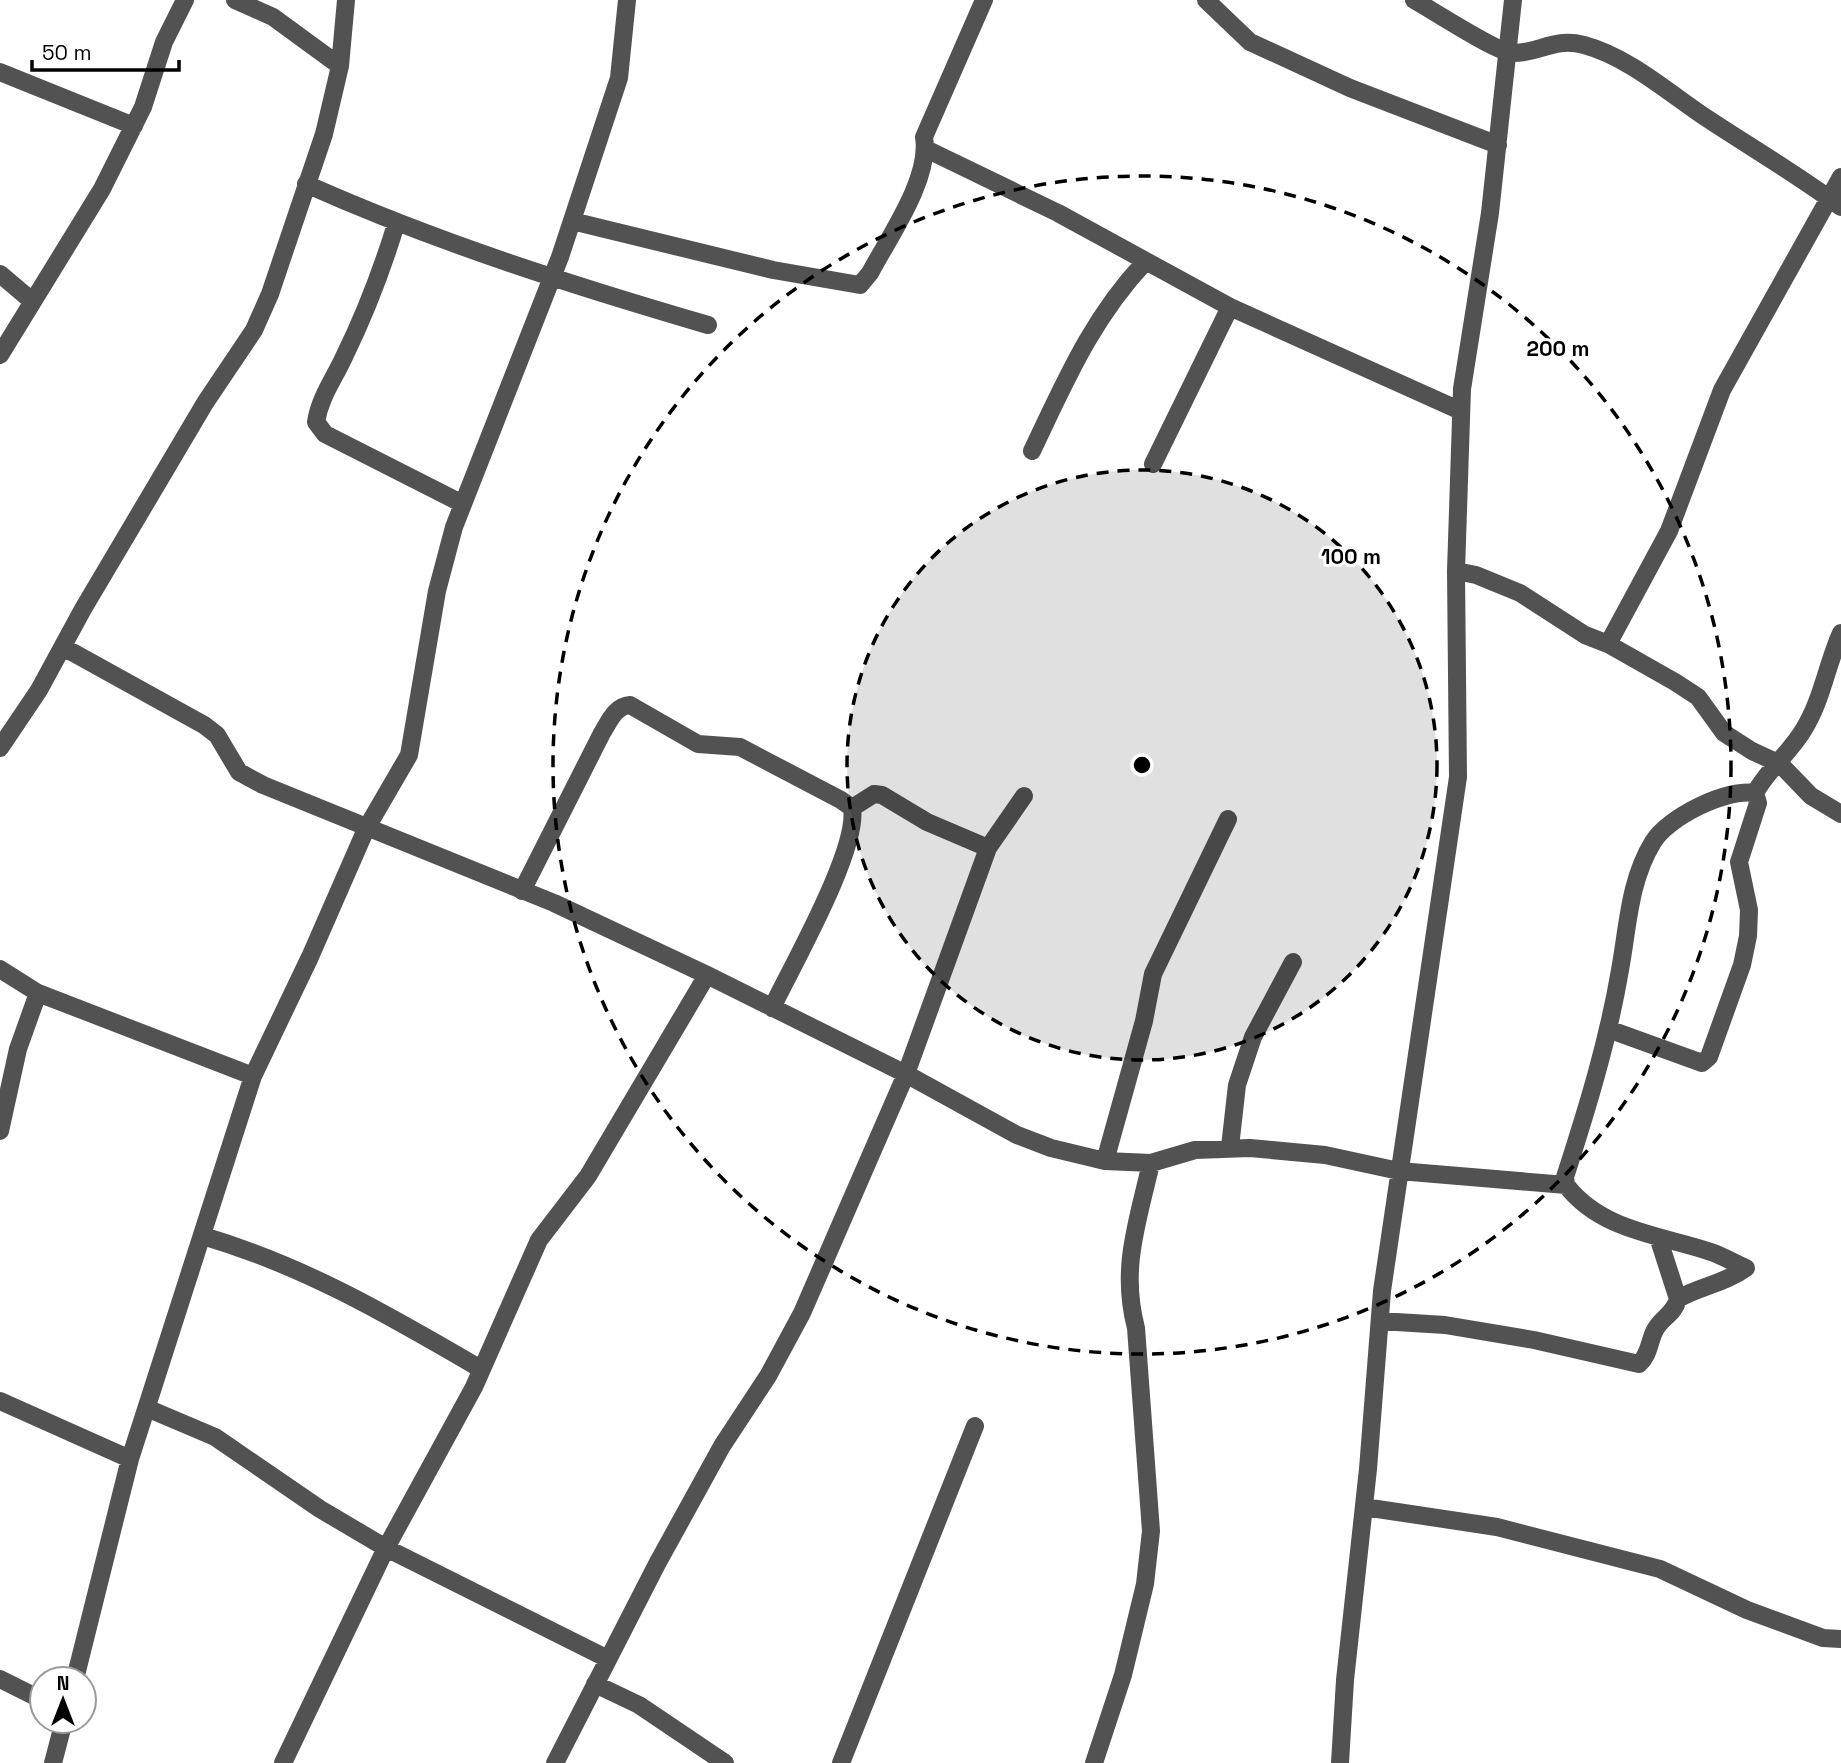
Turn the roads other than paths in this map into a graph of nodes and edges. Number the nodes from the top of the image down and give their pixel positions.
1 (184, 0) edge
2 (235, 0) edge
3 (346, 0) edge
4 (627, 0) edge
5 (984, 0) edge
6 (1206, 0) edge
7 (1414, 0) edge
8 (1513, 0) edge
9 (1508, 53) junction
10 (340, 66) junction
11 (0, 72) edge
12 (134, 126) junction
13 (1499, 145) junction
14 (926, 149) junction
15 (1841, 177) edge
16 (306, 184) junction
17 (1835, 203) edge
18 (572, 221) junction
19 (396, 224) junction
20 (1145, 262) junction
21 (0, 274) edge
22 (553, 276) junction
23 (32, 301) junction
24 (1230, 307) junction
25 (708, 325) dead end
26 (0, 355) edge
27 (1461, 411) junction
28 (1032, 451) dead end
29 (1153, 464) dead end
30 (463, 505) junction
31 (1456, 571) junction
32 (1841, 634) edge
33 (1608, 644) junction
34 (63, 646) junction
35 (0, 748) edge
36 (1780, 764) junction
37 (1755, 793) junction
38 (1024, 796) dead end
39 (852, 808) junction
40 (1841, 814) edge
41 (1228, 819) dead end
42 (366, 829) junction
43 (988, 848) junction
44 (522, 891) junction
45 (1293, 962) dead end
46 (0, 970) edge
47 (707, 975) junction
48 (38, 993) junction
49 (772, 1008) junction
50 (1608, 1029) junction
51 (906, 1074) junction
52 (253, 1076) junction
53 (0, 1131) edge
54 (1230, 1147) junction
55 (1105, 1161) junction
56 (1151, 1163) junction
57 (1398, 1171) junction
58 (1566, 1185) junction
59 (203, 1236) junction
60 (1659, 1240) junction
61 (1678, 1299) junction
62 (1380, 1321) junction
63 (481, 1369) junction
64 (0, 1401) edge
65 (149, 1409) junction
66 (975, 1426) dead end
67 (130, 1459) junction
68 (1364, 1507) junction
69 (386, 1548) junction
70 (1841, 1639) edge
71 (608, 1659) junction
72 (78, 1665) edge
73 (0, 1679) edge
74 (595, 1684) junction
75 (28, 1693) edge
76 (60, 1735) edge
77 (53, 1763) edge
78 (283, 1763) edge
79 (555, 1763) edge
80 (725, 1763) edge
81 (841, 1763) edge
82 (1094, 1763) edge
83 (1340, 1763) edge

1 - 12 street
2 - 10 street
3 - 10 street
4 - 18 street
5 - 14 street
6 - 13 street
7 - 9 street
8 - 9 street
9 - 13 street
9 - 17 street
10 - 16 street
11 - 12 street
12 - 23 street
13 - 27 street
14 - 18 street
14 - 20 street
15 - 17 street
16 - 19 street
16 - 34 street
17 - 33 street
18 - 22 street
19 - 22 street
19 - 30 street
20 - 24 street
20 - 28 street
21 - 23 street
22 - 25 street
22 - 30 street
23 - 26 street
24 - 27 street
24 - 29 street
27 - 31 street
30 - 42 street
31 - 33 street
31 - 57 street
32 - 36 street
33 - 36 street
34 - 35 street
34 - 42 street
36 - 37 street
36 - 40 street
37 - 50 street
37 - 50 street
38 - 43 street
39 - 43 street
39 - 44 street
39 - 49 street
41 - 55 street
42 - 44 street
42 - 52 street
43 - 51 street
44 - 47 street
45 - 54 street
46 - 48 street
47 - 49 street
47 - 63 street
48 - 52 street
48 - 53 street
49 - 51 street
50 - 58 street
51 - 55 street
51 - 71 street
52 - 59 street
54 - 56 street
54 - 57 street
55 - 56 street
56 - 82 street
57 - 58 street
57 - 62 street
58 - 60 street
59 - 63 street
59 - 65 street
60 - 61 street
60 - 61 street
61 - 62 street
62 - 68 street
63 - 69 street
64 - 67 street
65 - 67 street
65 - 69 street
66 - 81 street
67 - 72 street
68 - 70 street
68 - 83 street
69 - 71 street
69 - 78 street
71 - 74 street
73 - 75 street
74 - 79 street
74 - 80 street
76 - 77 street

